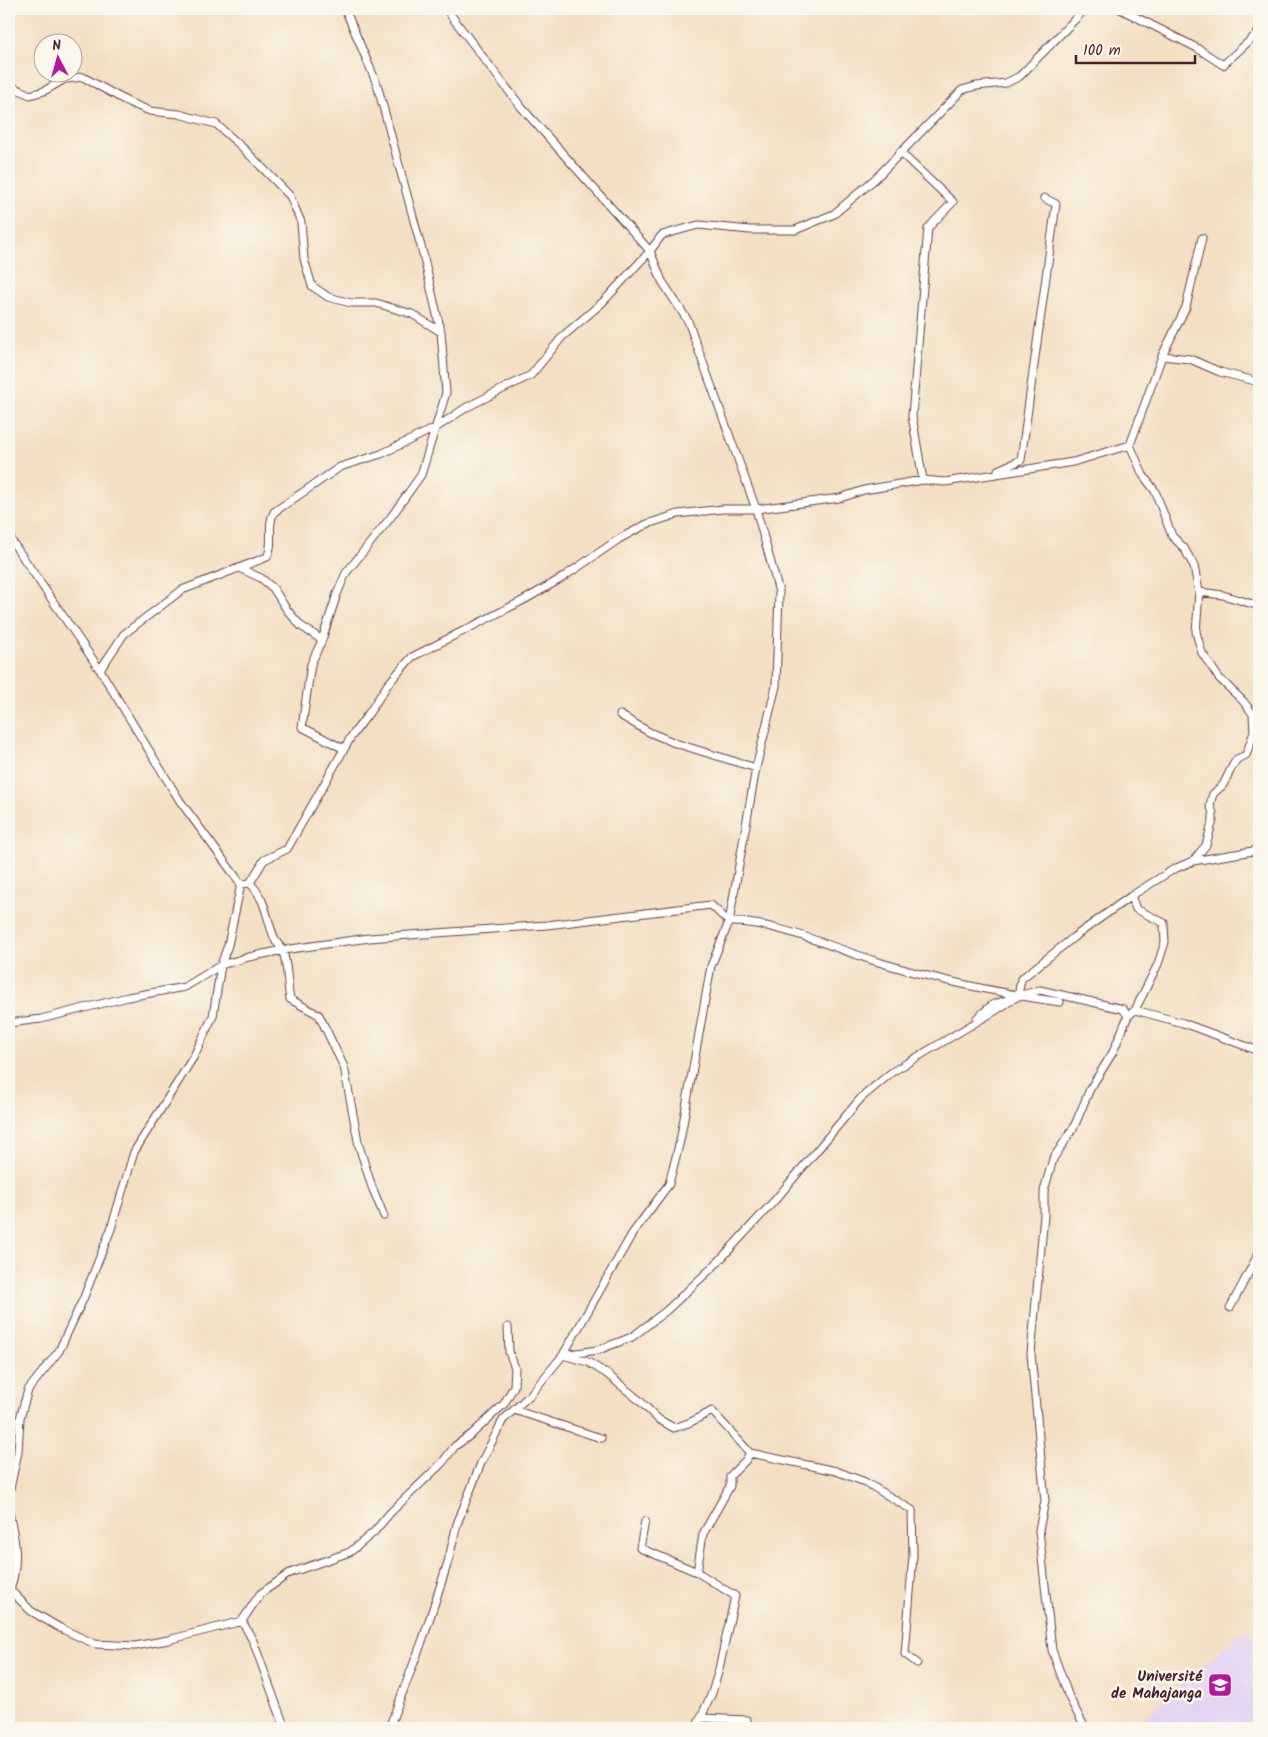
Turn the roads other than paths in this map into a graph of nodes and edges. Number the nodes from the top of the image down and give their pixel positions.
1 (345, 9) edge
2 (446, 9) edge
3 (1086, 9) edge
4 (1120, 9) edge
5 (1259, 32) edge
6 (9, 85) edge
7 (900, 152) junction
8 (1044, 198) dead end
9 (1202, 238) dead end
10 (650, 252) junction
11 (441, 332) junction
12 (1162, 356) junction
13 (1259, 382) edge
14 (437, 427) junction
15 (1130, 445) junction
16 (988, 474) junction
17 (922, 480) junction
18 (756, 508) junction
19 (9, 537) edge
20 (239, 568) junction
21 (1199, 592) junction
22 (1259, 606) edge
23 (322, 640) junction
24 (100, 670) junction
25 (620, 715) dead end
26 (1256, 733) edge
27 (344, 749) junction
28 (756, 768) junction
29 (1259, 850) edge
30 (1193, 860) junction
31 (250, 883) junction
32 (241, 884) junction
33 (1130, 896) junction
34 (730, 922) junction
35 (283, 950) junction
36 (221, 965) junction
37 (1018, 996) junction
38 (1060, 1002) dead end
39 (1135, 1010) junction
40 (1128, 1016) junction
41 (9, 1023) edge
42 (1259, 1051) edge
43 (384, 1216) dead end
44 (1259, 1253) edge
45 (1230, 1308) dead end
46 (508, 1327) dead end
47 (563, 1355) junction
48 (514, 1410) junction
49 (601, 1438) dead end
50 (750, 1453) junction
51 (9, 1493) edge
52 (9, 1514) edge
53 (645, 1521) dead end
54 (697, 1572) junction
55 (10, 1589) edge
56 (242, 1622) junction
57 (917, 1663) dead end
58 (702, 1718) junction
59 (747, 1720) dead end
60 (285, 1728) edge
61 (389, 1728) edge
62 (696, 1728) edge
63 (1085, 1728) edge

1 - 11 street
2 - 10 street
3 - 7 street
4 - 5 street
6 - 11 street
7 - 10 street
7 - 17 street
8 - 16 street
9 - 12 street
10 - 14 street
10 - 18 street
11 - 14 street
12 - 13 street
12 - 15 street
14 - 20 street
14 - 23 street
15 - 16 street
15 - 21 street
16 - 17 street
17 - 18 street
18 - 27 street
18 - 28 street
19 - 24 street
20 - 23 street
20 - 24 street
21 - 22 street
21 - 26 street
23 - 27 street
24 - 32 street
25 - 28 street
26 - 30 street
27 - 31 street
28 - 34 street
29 - 30 street
30 - 33 street
31 - 32 street
31 - 35 street
32 - 36 street
33 - 37 street
33 - 39 street
34 - 35 street
34 - 37 street
34 - 47 street
35 - 36 street
35 - 43 street
36 - 41 street
36 - 51 street
37 - 38 street
37 - 40 street
37 - 47 street
39 - 40 street
39 - 42 street
40 - 63 street
44 - 45 street
46 - 56 street
47 - 48 street
47 - 50 street
48 - 49 street
48 - 61 street
50 - 54 street
50 - 57 street
52 - 55 street
53 - 54 street
54 - 58 street
55 - 56 street
56 - 60 street
58 - 59 street
58 - 62 street

